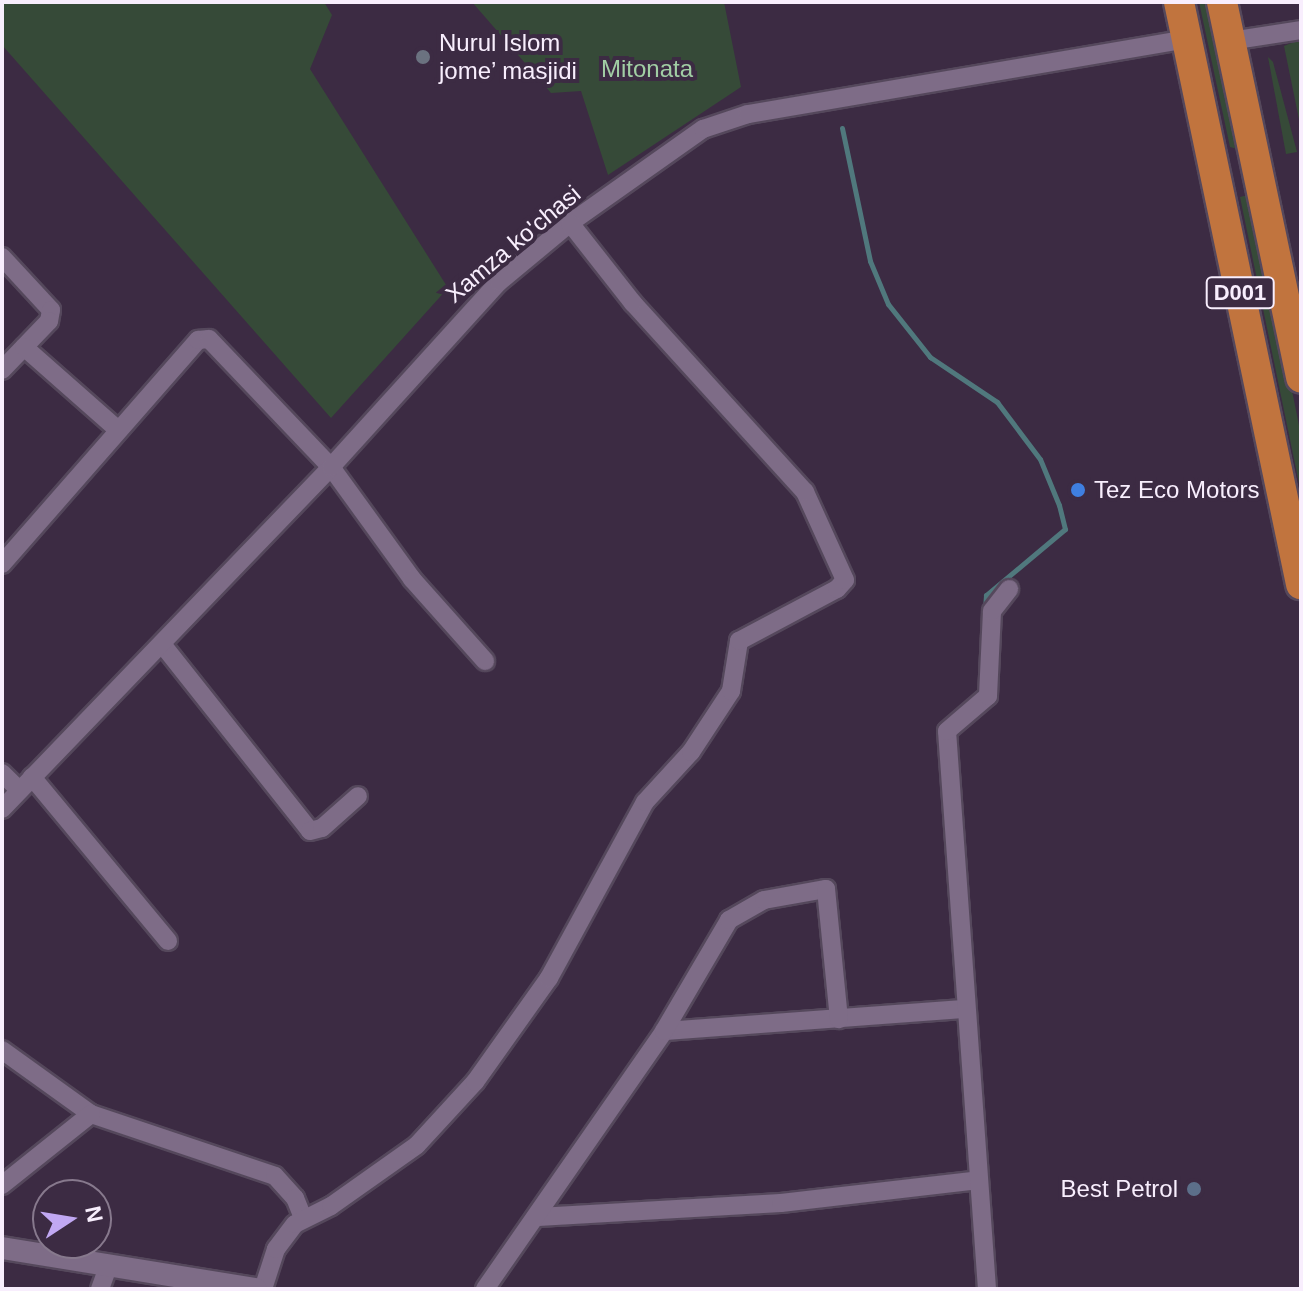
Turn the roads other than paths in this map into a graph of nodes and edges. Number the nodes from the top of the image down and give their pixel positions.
1 (1179, 2) edge
2 (1222, 2) edge
3 (1301, 30) edge
4 (1187, 39) junction
5 (1230, 41) junction
6 (1254, 155) junction
7 (1213, 162) junction
8 (570, 223) junction
9 (2, 257) edge
10 (24, 347) junction
11 (2, 370) edge
12 (1301, 378) edge
13 (117, 429) junction
14 (331, 467) junction
15 (2, 564) edge
16 (1301, 584) edge
17 (1009, 589) dead end
18 (162, 644) junction
19 (485, 661) dead end
20 (2, 773) edge
21 (26, 784) junction
22 (358, 796) dead end
23 (2, 809) edge
24 (168, 941) dead end
25 (964, 1009) junction
26 (839, 1019) junction
27 (664, 1031) junction
28 (2, 1050) edge
29 (91, 1114) junction
30 (979, 1180) junction
31 (2, 1185) edge
32 (538, 1217) junction
33 (303, 1218) junction
34 (2, 1248) edge
35 (108, 1267) junction
36 (100, 1289) edge
37 (256, 1289) edge
38 (263, 1289) edge
39 (485, 1289) edge
40 (987, 1289) edge

1 - 4 highway, D001
2 - 5 highway, D001
3 - 5 street
4 - 7 highway, D001
4 - 8 street, Xamza ko'chasi
5 - 6 highway, D001
6 - 7 highway
6 - 12 highway, D001
7 - 16 highway, D001
8 - 14 street, Xamza ko'chasi
8 - 33 street
9 - 10 street
10 - 11 street
10 - 13 street
13 - 14 street
13 - 15 street
14 - 18 street, Xamza ko'chasi
14 - 19 street
17 - 25 street
18 - 21 street, Xamza ko'chasi
18 - 22 street
20 - 21 street
21 - 23 street, Xamza ko'chasi
21 - 24 street
25 - 26 street
25 - 30 street
26 - 27 street
26 - 27 street
27 - 32 street
28 - 29 street
29 - 31 street
29 - 33 street
30 - 32 street
30 - 40 street
32 - 39 street
33 - 38 street
34 - 35 street
35 - 36 street
35 - 37 street

